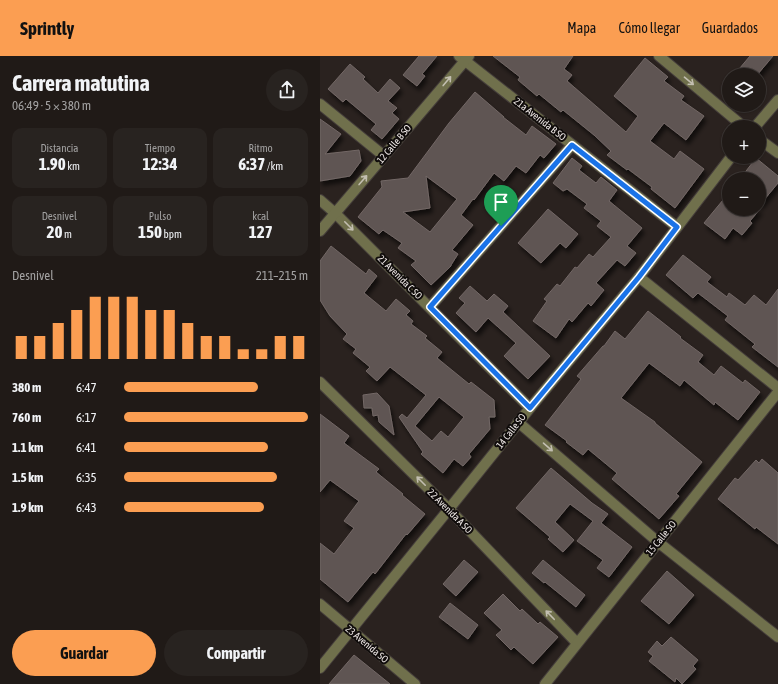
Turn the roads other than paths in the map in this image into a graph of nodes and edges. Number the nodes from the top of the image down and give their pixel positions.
1 (659, 56) edge
2 (464, 58) edge
3 (778, 100) edge
4 (320, 104) edge
5 (736, 120) edge
6 (761, 120) edge
7 (766, 144) edge
8 (572, 145) junction
9 (778, 153) edge
10 (384, 156) junction
11 (726, 164) edge
12 (320, 200) edge
13 (335, 213) junction
14 (677, 227) junction
15 (320, 231) edge
16 (639, 277) junction
17 (430, 307) junction
18 (320, 382) edge
19 (778, 388) edge
20 (778, 392) edge
21 (530, 408) junction
22 (518, 422) junction
23 (449, 509) junction
24 (658, 542) junction
25 (320, 604) edge
26 (350, 630) junction
27 (778, 637) edge
28 (577, 643) junction
29 (320, 668) edge
30 (415, 684) edge
31 (545, 684) edge

1 -> 5 street
2 - 8 street, 21a Avenida B SO
10 -> 2 street, 12 Calle B SO
3 - 6 street
4 - 10 street
7 - 9 street
8 - 14 street, 21a Avenida B SO
8 - 17 street
13 -> 10 street, 12 Calle B SO
11 - 14 street, 14 Calle SO
12 - 13 street, 21 Avenida C SO
13 - 15 street, 12 Calle B SO
13 -> 17 street, 21 Avenida C SO
14 - 16 street, 14 Calle SO
16 - 19 street
16 - 21 street, 14 Calle SO
17 - 21 street, 21 Avenida C SO
23 -> 18 street, 22 Avenida A SO
20 - 24 street, 15 Calle SO
21 - 22 street, 14 Calle SO
22 - 23 street, 14 Calle SO
22 -> 24 street
23 - 26 street, 14 Calle SO
28 -> 23 street, 22 Avenida A SO
24 - 27 street
24 - 28 street, 15 Calle SO
25 - 26 street, 23 Avenida SO
26 - 29 street, 14 Calle SO
26 - 30 street, 23 Avenida SO
28 - 31 street, 15 Calle SO

